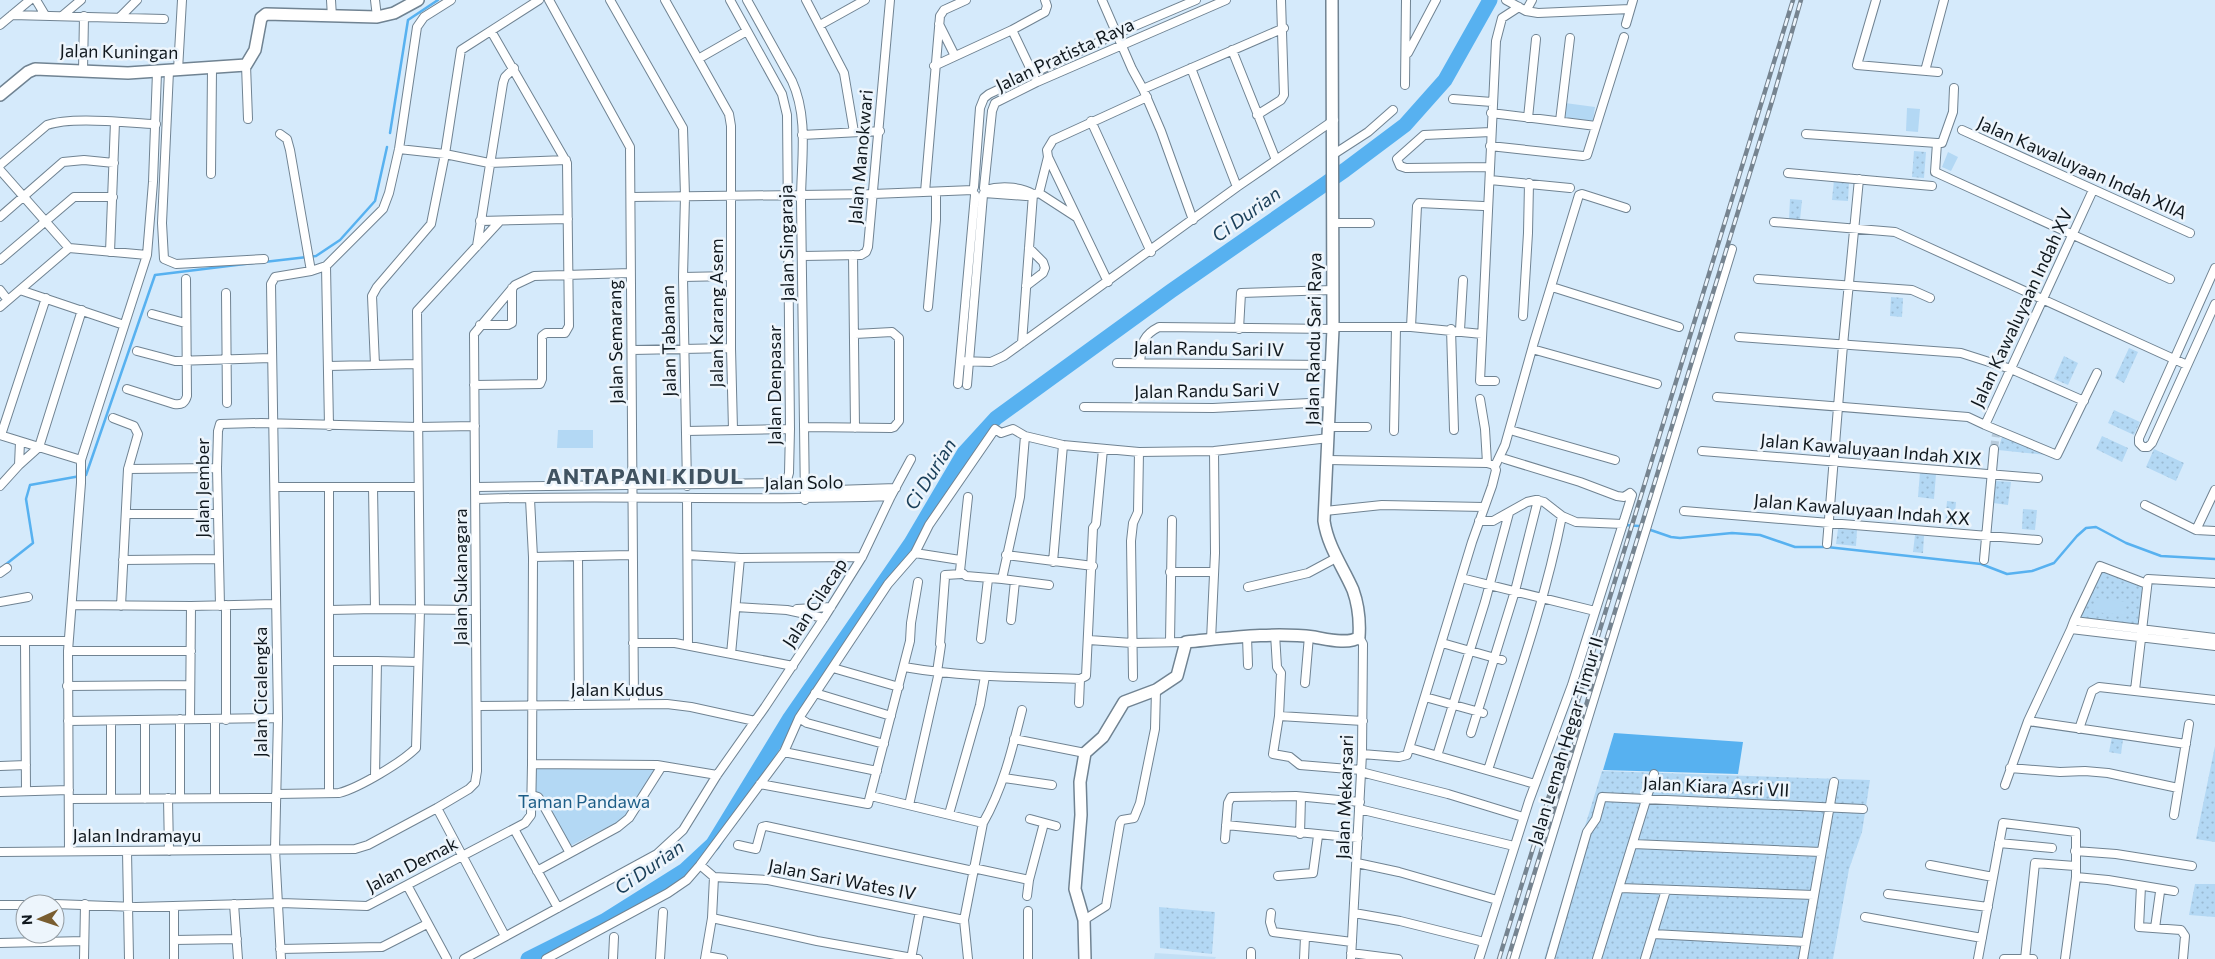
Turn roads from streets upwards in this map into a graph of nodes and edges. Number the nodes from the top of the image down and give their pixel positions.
1 (30, 0) edge
2 (36, 0) edge
3 (81, 0) edge
4 (137, 0) edge
5 (182, 0) edge
6 (331, 0) edge
7 (375, 0) edge
8 (418, 0) edge
9 (451, 0) edge
10 (539, 0) edge
11 (549, 0) edge
12 (610, 0) edge
13 (665, 0) edge
14 (730, 0) edge
15 (747, 0) edge
16 (806, 0) edge
17 (865, 0) edge
18 (890, 0) edge
19 (966, 0) edge
20 (1045, 0) edge
21 (1102, 0) edge
22 (1196, 0) edge
23 (1226, 0) edge
24 (1281, 0) edge
25 (1332, 0) edge
26 (1406, 0) edge
27 (1436, 0) edge
28 (1506, 0) edge
29 (1532, 0) edge
30 (1633, 0) edge
31 (1876, 0) edge
32 (1944, 0) edge
33 (1522, 9) junction
34 (1630, 9) junction
35 (12, 15) junction
36 (45, 15) junction
37 (62, 16) junction
38 (84, 16) junction
39 (120, 17) junction
40 (332, 17) junction
41 (377, 17) junction
42 (164, 20) dead end
43 (939, 24) junction
44 (1626, 24) dead end
45 (0, 25) edge
46 (820, 25) junction
47 (1284, 28) junction
48 (747, 30) junction
49 (1012, 30) junction
50 (491, 31) junction
51 (1116, 34) junction
52 (1624, 37) dead end
53 (1570, 38) dead end
54 (1536, 39) dead end
55 (1121, 46) junction
56 (1232, 50) junction
57 (955, 56) junction
58 (1406, 56) junction
59 (698, 59) junction
60 (246, 65) junction
61 (934, 66) junction
62 (514, 68) junction
63 (1191, 68) junction
64 (212, 69) junction
65 (83, 71) junction
66 (174, 71) junction
67 (1926, 71) junction
68 (157, 72) junction
69 (1938, 72) dead end
70 (1033, 73) junction
71 (1037, 82) junction
72 (1405, 85) dead end
73 (1143, 88) junction
74 (1954, 88) dead end
75 (1, 92) edge
76 (1147, 97) junction
77 (1453, 99) dead end
78 (1492, 102) junction
79 (1393, 110) dead end
80 (1492, 113) junction
81 (1257, 115) junction
82 (1528, 118) junction
83 (248, 119) dead end
84 (1334, 120) junction
85 (1091, 121) junction
86 (1560, 121) junction
87 (115, 122) junction
88 (156, 124) junction
89 (1596, 126) junction
90 (1962, 130) dead end
91 (880, 131) junction
92 (854, 132) junction
93 (1491, 132) junction
94 (280, 134) dead end
95 (1806, 134) dead end
96 (802, 135) junction
97 (1937, 143) junction
98 (1490, 146) junction
99 (398, 149) junction
100 (445, 154) junction
101 (1334, 154) junction
102 (1048, 157) junction
103 (566, 160) junction
104 (1276, 160) junction
105 (114, 163) junction
106 (489, 163) junction
107 (0, 165) edge
108 (1490, 167) junction
109 (0, 170) edge
110 (1788, 173) dead end
111 (211, 174) dead end
112 (1859, 179) junction
113 (1490, 180) junction
114 (1529, 183) junction
115 (1932, 186) dead end
116 (1237, 187) junction
117 (1570, 188) dead end
118 (2093, 190) junction
119 (980, 191) junction
120 (925, 192) junction
121 (936, 192) junction
122 (795, 194) junction
123 (873, 194) junction
124 (1036, 194) junction
125 (732, 195) junction
126 (684, 196) junction
127 (23, 197) junction
128 (113, 197) junction
129 (632, 197) junction
130 (1483, 206) dead end
131 (1626, 208) dead end
132 (0, 217) edge
133 (1078, 218) junction
134 (568, 219) junction
135 (1193, 220) junction
136 (480, 221) junction
137 (45, 222) junction
138 (499, 222) junction
139 (1333, 222) junction
140 (1774, 222) dead end
141 (1370, 223) dead end
142 (1854, 229) junction
143 (2190, 233) dead end
144 (2073, 234) junction
145 (477, 246) junction
146 (69, 248) junction
147 (1029, 248) junction
148 (1732, 249) dead end
149 (110, 252) junction
150 (1150, 252) junction
151 (147, 255) junction
152 (853, 255) junction
153 (803, 256) junction
154 (264, 259) dead end
155 (0, 260) edge
156 (326, 266) junction
157 (2215, 268) edge
158 (311, 271) junction
159 (630, 273) junction
160 (569, 275) junction
161 (731, 276) junction
162 (683, 277) junction
163 (186, 279) dead end
164 (1758, 279) dead end
165 (2170, 279) dead end
166 (1463, 280) dead end
167 (1108, 282) junction
168 (1848, 284) junction
169 (1026, 286) junction
170 (1552, 287) junction
171 (512, 288) junction
172 (0, 290) edge
173 (20, 290) junction
174 (1333, 290) junction
175 (226, 294) dead end
176 (46, 298) junction
177 (1930, 298) dead end
178 (7, 299) junction
179 (2042, 300) junction
180 (2215, 304) edge
181 (928, 307) dead end
182 (1, 308) edge
183 (82, 310) junction
184 (152, 314) dead end
185 (1522, 316) dead end
186 (185, 323) junction
187 (124, 325) junction
188 (480, 325) junction
189 (1679, 326) dead end
190 (1396, 327) junction
191 (1411, 327) junction
192 (1333, 328) junction
193 (1239, 329) junction
194 (1451, 329) junction
195 (1460, 330) junction
196 (855, 334) junction
197 (1482, 334) junction
198 (1739, 337) dead end
199 (1022, 343) junction
200 (1843, 345) junction
201 (731, 348) junction
202 (685, 349) junction
203 (1532, 349) junction
204 (632, 350) junction
205 (137, 351) dead end
206 (228, 360) junction
207 (272, 360) junction
208 (2174, 360) junction
209 (186, 361) junction
210 (960, 361) junction
211 (969, 362) junction
212 (1117, 363) dead end
213 (1140, 363) junction
214 (417, 364) junction
215 (375, 365) junction
216 (2187, 365) junction
217 (328, 366) junction
218 (1331, 366) junction
219 (2011, 369) junction
220 (2097, 374) dead end
221 (1494, 381) dead end
222 (958, 384) dead end
223 (1657, 384) dead end
224 (474, 385) junction
225 (967, 385) dead end
226 (127, 390) dead end
227 (1718, 397) dead end
228 (1480, 399) dead end
229 (2084, 401) junction
230 (1329, 402) junction
231 (227, 403) dead end
232 (1084, 407) dead end
233 (1838, 407) junction
234 (113, 418) dead end
235 (274, 425) junction
236 (1985, 425) junction
237 (329, 426) junction
238 (475, 426) junction
239 (418, 427) junction
240 (805, 427) junction
241 (1367, 427) dead end
242 (855, 428) junction
243 (790, 429) junction
244 (733, 430) junction
245 (1454, 430) dead end
246 (1510, 430) junction
247 (686, 431) junction
248 (1394, 431) dead end
249 (1329, 433) junction
250 (1, 435) edge
251 (1025, 436) junction
252 (20, 442) junction
253 (1063, 445) junction
254 (39, 447) junction
255 (1994, 448) tunnel mouth
256 (1103, 449) junction
257 (1214, 450) junction
258 (1702, 451) dead end
259 (1139, 452) junction
260 (911, 459) dead end
261 (1505, 459) dead end
262 (81, 460) junction
263 (1328, 460) junction
264 (1615, 460) dead end
265 (1834, 462) junction
266 (1487, 463) junction
267 (19, 465) junction
268 (1495, 466) junction
269 (217, 468) junction
270 (128, 469) junction
271 (1992, 475) junction
272 (2038, 478) dead end
273 (0, 486) edge
274 (687, 486) junction
275 (275, 487) junction
276 (329, 487) junction
277 (373, 487) junction
278 (418, 487) junction
279 (476, 487) junction
280 (896, 488) junction
281 (2215, 490) edge
282 (631, 491) junction
283 (805, 491) junction
284 (891, 496) junction
285 (968, 497) dead end
286 (687, 498) junction
287 (476, 499) junction
288 (530, 499) junction
289 (805, 500) junction
290 (1538, 500) junction
291 (2144, 505) dead end
292 (1484, 507) junction
293 (1684, 510) dead end
294 (1325, 512) junction
295 (1509, 513) junction
296 (126, 514) junction
297 (217, 514) junction
298 (1562, 516) junction
299 (1172, 520) dead end
300 (1480, 521) junction
301 (1829, 523) junction
302 (1622, 525) junction
303 (2196, 530) junction
304 (2215, 530) edge
305 (1986, 536) junction
306 (2038, 540) dead end
307 (1827, 544) dead end
308 (915, 553) junction
309 (632, 555) junction
310 (688, 555) junction
311 (1006, 555) junction
312 (578, 556) junction
313 (533, 557) junction
314 (862, 557) junction
315 (740, 558) junction
316 (1336, 558) junction
317 (219, 559) junction
318 (123, 560) junction
319 (960, 560) junction
320 (1984, 560) dead end
321 (1053, 562) junction
322 (1093, 566) junction
323 (7, 568) dead end
324 (1170, 572) junction
325 (1214, 572) junction
326 (0, 573) edge
327 (962, 574) junction
328 (1461, 578) junction
329 (988, 579) junction
330 (1002, 579) junction
331 (1015, 581) junction
332 (918, 582) dead end
333 (2215, 583) edge
334 (1490, 584) junction
335 (2147, 584) junction
336 (1049, 585) dead end
337 (1248, 587) dead end
338 (1515, 591) junction
339 (28, 597) dead end
340 (1542, 597) junction
341 (0, 602) edge
342 (276, 604) junction
343 (72, 606) junction
344 (121, 606) junction
345 (191, 606) junction
346 (223, 606) junction
347 (736, 607) junction
348 (831, 607) junction
349 (375, 609) junction
350 (330, 610) junction
351 (420, 610) junction
352 (476, 610) junction
353 (787, 610) junction
354 (1595, 611) junction
355 (824, 618) junction
356 (1011, 620) dead end
357 (2073, 625) junction
358 (2142, 633) junction
359 (1275, 634) junction
360 (1309, 636) junction
361 (1247, 637) junction
362 (1360, 637) junction
363 (2215, 638) edge
364 (981, 639) dead end
365 (1089, 640) junction
366 (1212, 640) junction
367 (0, 641) edge
368 (68, 641) junction
369 (1170, 641) junction
370 (25, 642) junction
371 (1186, 642) junction
372 (1132, 643) junction
373 (1442, 643) junction
374 (633, 644) junction
375 (688, 646) junction
376 (2215, 646) edge
377 (68, 651) junction
378 (191, 651) junction
379 (1468, 651) junction
380 (731, 654) junction
381 (1498, 660) junction
382 (330, 661) junction
383 (377, 661) junction
384 (418, 662) junction
385 (1248, 665) dead end
386 (793, 666) junction
387 (904, 666) junction
388 (833, 668) junction
389 (938, 672) junction
390 (985, 676) junction
391 (1133, 677) dead end
392 (1080, 679) junction
393 (1305, 683) dead end
394 (190, 685) junction
395 (67, 686) junction
396 (899, 687) junction
397 (1156, 690) junction
398 (2135, 690) junction
399 (815, 693) junction
400 (1425, 697) junction
401 (2215, 700) edge
402 (1079, 703) dead end
403 (579, 704) junction
404 (634, 704) junction
405 (532, 705) junction
406 (1453, 705) junction
407 (477, 706) junction
408 (1022, 710) dead end
409 (1480, 712) junction
410 (891, 716) junction
411 (1279, 716) junction
412 (278, 718) junction
413 (798, 718) junction
414 (180, 719) junction
415 (190, 719) junction
416 (214, 720) junction
417 (226, 720) junction
418 (145, 721) junction
419 (755, 721) junction
420 (1363, 721) junction
421 (2028, 721) junction
422 (68, 722) junction
423 (111, 722) junction
424 (2189, 724) dead end
425 (2079, 729) junction
426 (1471, 733) dead end
427 (1014, 739) junction
428 (884, 744) junction
429 (2186, 744) junction
430 (1410, 748) junction
431 (784, 752) junction
432 (1085, 753) junction
433 (1362, 754) junction
434 (1437, 756) junction
435 (532, 764) junction
436 (26, 765) junction
437 (0, 766) edge
438 (662, 766) junction
439 (2010, 768) junction
440 (1488, 770) junction
441 (877, 771) junction
442 (1361, 771) junction
443 (1654, 774) dead end
444 (717, 775) junction
445 (375, 776) junction
446 (1004, 778) junction
447 (1834, 782) dead end
448 (760, 784) junction
449 (1052, 785) dead end
450 (1535, 785) junction
451 (2005, 785) dead end
452 (2178, 788) junction
453 (26, 790) junction
454 (69, 790) junction
455 (0, 792) edge
456 (330, 793) junction
457 (532, 795) junction
458 (276, 796) junction
459 (871, 796) junction
460 (1300, 797) junction
461 (168, 798) junction
462 (180, 798) junction
463 (215, 798) junction
464 (72, 799) junction
465 (111, 799) junction
466 (145, 799) junction
467 (1647, 799) junction
468 (909, 805) junction
469 (1360, 805) junction
470 (1829, 807) junction
471 (437, 808) junction
472 (1864, 809) dead end
473 (949, 814) junction
474 (2174, 814) dead end
475 (1519, 816) junction
476 (1030, 819) dead end
477 (983, 823) junction
478 (1044, 823) junction
479 (1226, 825) junction
480 (1056, 826) dead end
481 (514, 829) junction
482 (1300, 834) junction
483 (1318, 836) junction
484 (1358, 838) junction
485 (1225, 839) dead end
486 (1633, 844) junction
487 (1999, 844) junction
488 (738, 845) dead end
489 (1510, 845) junction
490 (2052, 848) dead end
491 (275, 850) junction
492 (69, 851) junction
493 (127, 851) junction
494 (168, 851) junction
495 (2075, 851) junction
496 (0, 852) edge
497 (1822, 852) junction
498 (570, 853) junction
499 (463, 856) junction
500 (1357, 863) junction
501 (700, 865) junction
502 (1930, 865) dead end
503 (2076, 866) junction
504 (2192, 866) dead end
505 (973, 870) junction
506 (537, 871) junction
507 (714, 876) junction
508 (1278, 876) dead end
509 (1993, 877) junction
510 (2076, 877) junction
511 (1029, 880) junction
512 (407, 885) junction
513 (2141, 886) junction
514 (1620, 888) junction
515 (1666, 890) junction
516 (2174, 891) dead end
517 (2160, 892) dead end
518 (1888, 894) dead end
519 (1814, 895) junction
520 (1027, 896) dead end
521 (1497, 900) junction
522 (276, 903) junction
523 (65, 904) edge
524 (85, 904) junction
525 (234, 904) junction
526 (0, 905) edge
527 (15, 905) edge
528 (128, 906) junction
529 (174, 906) junction
530 (1988, 907) junction
531 (558, 908) junction
532 (920, 911) junction
533 (1028, 911) dead end
534 (664, 912) dead end
535 (1271, 913) dead end
536 (1354, 913) junction
537 (1865, 916) dead end
538 (712, 918) junction
539 (964, 920) junction
540 (1084, 920) junction
541 (427, 924) junction
542 (2155, 928) junction
543 (1653, 934) junction
544 (505, 936) junction
545 (614, 937) dead end
546 (1305, 938) junction
547 (1982, 938) junction
548 (237, 939) junction
549 (174, 940) junction
550 (84, 942) junction
551 (1352, 942) junction
552 (1484, 942) junction
553 (1806, 942) junction
554 (0, 943) edge
555 (280, 949) junction
556 (1351, 956) edge
557 (706, 957) edge
558 (2025, 958) edge
559 (84, 959) edge
560 (129, 959) edge
561 (174, 959) edge
562 (238, 959) edge
563 (281, 959) edge
564 (447, 959) edge
565 (464, 959) edge
566 (546, 959) edge
567 (613, 959) edge
568 (660, 959) edge
569 (723, 959) edge
570 (913, 959) edge
571 (968, 959) edge
572 (1028, 959) edge
573 (1086, 959) edge
574 (1304, 959) edge
575 (1398, 959) edge
576 (1478, 959) edge
577 (1514, 959) edge
578 (1550, 959) edge
579 (1597, 959) edge
580 (1645, 959) edge
581 (1803, 959) edge
582 (1978, 959) edge
583 (2004, 959) edge
584 (2033, 959) edge
585 (2065, 959) edge
586 (2183, 959) edge

1 - 35 street
2 - 36 street
3 - 37 street
4 - 39 street
5 - 66 street
6 - 40 street
7 - 41 street
8 - 41 street
9 - 99 street
10 - 50 street
11 - 129 street, Jalan Semarang
12 - 126 street, Jalan Tabanan
13 - 59 street, Jalan Karang Asem
14 - 48 street, Jalan Denpasar
15 - 96 street, Jalan Singaraja
16 - 46 street
17 - 46 street
18 - 91 street, Jalan Manokwari
19 - 43 street
20 - 49 street
21 - 51 street
22 - 51 street, Jalan Pratista Raya
23 - 55 street, Jalan Pratista Raya
24 - 47 street
25 - 84 street, Jalan Randu Sari Raya
26 - 58 street
27 - 58 street
28 - 33 street
29 - 33 street
30 - 34 street
31 - 67 street
32 - 67 street
33 - 34 street
33 - 78 street
34 - 44 street
35 - 36 street
35 - 45 street
36 - 37 street
37 - 38 street
38 - 39 street
38 - 65 street
39 - 42 street
40 - 41 street
40 - 60 street
43 - 57 street
43 - 61 street
46 - 92 street
47 - 56 street
47 - 81 street
48 - 59 street
48 - 122 street, Jalan Denpasar
49 - 57 street
49 - 70 street
50 - 62 street
50 - 100 street
51 - 55 street
51 - 70 street, Jalan Pratista Raya
52 - 89 street
53 - 86 street
54 - 82 street
55 - 71 street, Jalan Pratista Raya
55 - 73 street
56 - 63 street
56 - 81 street
57 - 61 street
58 - 72 street
59 - 125 street, Jalan Karang Asem
60 - 64 street, Jalan Kuningan
60 - 83 street
61 - 120 street
62 - 103 street
62 - 106 street
63 - 73 street
63 - 116 street
64 - 66 street, Jalan Kuningan
64 - 111 street
65 - 68 street, Jalan Kuningan
65 - 75 street, Jalan Kuningan
66 - 68 street, Jalan Kuningan
66 - 154 street
67 - 69 street
68 - 88 street
70 - 71 street
70 - 119 street, Jalan Pratista Raya
71 - 119 street, Jalan Pratista Raya
73 - 76 street
74 - 97 street
76 - 85 street
76 - 135 street
77 - 78 street
78 - 80 street
79 - 101 street
80 - 82 street
80 - 93 street
81 - 104 street
82 - 86 street
84 - 101 street, Jalan Randu Sari Raya
84 - 104 street
85 - 102 street
85 - 150 street
86 - 89 street
87 - 88 street
87 - 105 street
87 - 107 street
88 - 151 street
89 - 98 street
90 - 118 street, Jalan Kawaluyaan Indah XIIA
91 - 92 street
91 - 123 street, Jalan Manokwari
92 - 96 street
93 - 98 street
93 - 108 street
94 - 158 street
95 - 97 street
96 - 122 street, Jalan Singaraja
97 - 144 street
98 - 108 street
99 - 100 street
99 - 156 street
100 - 106 street
100 - 215 street
101 - 139 street, Jalan Randu Sari Raya
102 - 124 street
102 - 133 street
103 - 106 street
103 - 134 street
104 - 116 street
105 - 127 street
105 - 128 street
106 - 136 street
108 - 113 street
109 - 127 street
110 - 112 street
112 - 115 street
112 - 142 street
113 - 114 street
113 - 197 street
114 - 117 street
114 - 185 street
116 - 135 street
118 - 143 street, Jalan Kawaluyaan Indah XIIA
118 - 144 street, Jalan Kawaluyaan Indah XV
119 - 121 street
119 - 124 street
119 - 210 street, Jalan Pratista Raya
119 - 211 street, Jalan Pratista Raya
120 - 121 street
120 - 123 street
121 - 181 street
122 - 123 street
122 - 125 street
122 - 153 street, Jalan Singaraja
122 - 243 street, Jalan Denpasar
123 - 152 street, Jalan Manokwari
124 - 133 street
124 - 147 street
125 - 126 street
125 - 161 street, Jalan Karang Asem
126 - 129 street
126 - 162 street, Jalan Tabanan
127 - 132 street
127 - 137 street
128 - 137 street
128 - 149 street
129 - 159 street, Jalan Semarang
130 - 191 street
131 - 170 street
133 - 167 street
134 - 138 street
134 - 160 street
135 - 150 street
136 - 138 street
136 - 145 street
137 - 146 street
137 - 155 street
138 - 145 street
139 - 141 street
139 - 174 street, Jalan Randu Sari Raya
140 - 142 street
142 - 168 street
142 - 179 street
144 - 165 street
144 - 179 street, Jalan Kawaluyaan Indah XV
145 - 214 street
146 - 149 street
146 - 173 street
147 - 169 street
147 - 169 street
148 - 577 street, Jalan Lemah Hegar Timur II
149 - 151 street
150 - 167 street
151 - 187 street
152 - 153 street
152 - 196 street
153 - 240 street, Jalan Singaraja
156 - 158 street
156 - 217 street
157 - 208 street
158 - 207 street, Jalan Cicalengka
159 - 160 street, Jalan Sukanagara
159 - 204 street, Jalan Semarang
160 - 171 street, Jalan Sukanagara
160 - 224 street
161 - 162 street
161 - 201 street, Jalan Karang Asem
162 - 202 street, Jalan Tabanan
163 - 186 street
164 - 168 street
166 - 195 street
167 - 199 street
168 - 177 street
168 - 200 street
169 - 199 street
170 - 189 street
170 - 203 street
171 - 188 street, Jalan Sukanagara
171 - 188 street
172 - 178 street
173 - 176 street
173 - 178 street
174 - 192 street, Jalan Randu Sari Raya
174 - 193 street
175 - 206 street
176 - 183 street
176 - 250 street
178 - 182 street
179 - 208 street
179 - 219 street, Jalan Kawaluyaan Indah XV
180 - 216 street
183 - 187 street
183 - 254 street
184 - 186 street
186 - 209 street
187 - 262 street
188 - 224 street, Jalan Sukanagara
190 - 191 street
190 - 192 street
190 - 248 street
191 - 194 street
192 - 193 street
192 - 218 street, Jalan Randu Sari Raya
193 - 213 street
194 - 195 street
194 - 245 street
195 - 197 street
196 - 242 street
196 - 242 street
197 - 221 street
198 - 200 street
199 - 211 street
200 - 219 street
200 - 233 street
201 - 202 street
201 - 244 street, Jalan Karang Asem
202 - 204 street
202 - 247 street, Jalan Tabanan
203 - 223 street
203 - 246 street
204 - 282 street, Jalan Semarang
205 - 209 street
206 - 207 street
206 - 209 street
206 - 231 street
207 - 235 street, Jalan Cicalengka
208 - 216 street
208 - 216 street
209 - 226 street
210 - 211 street
210 - 222 street, Jalan Pratista Raya
211 - 225 street, Jalan Pratista Raya
212 - 213 street, Jalan Randu Sari IV
213 - 218 street, Jalan Randu Sari IV
214 - 215 street
214 - 239 street
215 - 217 street
217 - 237 street
218 - 230 street, Jalan Randu Sari Raya
219 - 229 street
219 - 236 street, Jalan Kawaluyaan Indah XV
220 - 229 street
224 - 238 street, Jalan Sukanagara
227 - 233 street
228 - 266 street
229 - 236 street, Jalan Kawaluyaan Indah XV
230 - 232 street, Jalan Randu Sari V
230 - 249 street, Jalan Randu Sari Raya
233 - 236 street
233 - 265 street
234 - 270 street
235 - 237 street
235 - 269 street, Jalan Jember
235 - 275 street, Jalan Cicalengka
237 - 239 street
238 - 239 street
238 - 279 street, Jalan Sukanagara
239 - 278 street
240 - 242 street
240 - 283 street, Jalan Singaraja
241 - 249 street
243 - 244 street
243 - 274 street, Jalan Denpasar
244 - 247 street
246 - 264 street
246 - 268 street
247 - 274 street, Jalan Tabanan
249 - 257 street
249 - 263 street, Jalan Randu Sari Raya
250 - 252 street
251 - 253 street
251 - 308 street
251 - 311 street
252 - 254 street
252 - 267 street
253 - 256 street
253 - 321 street
254 - 262 street
254 - 267 street
255 - 271 street
256 - 259 street
256 - 322 street
257 - 259 street
257 - 325 street
258 - 265 street, Jalan Kawaluyaan Indah XIX
259 - 372 street
260 - 280 street, Jalan Cilacap
261 - 302 street
262 - 343 street
263 - 266 street
263 - 294 street, Jalan Randu Sari Raya
265 - 271 street, Jalan Kawaluyaan Indah XIX
265 - 301 street
266 - 268 street
267 - 273 street
268 - 292 street
269 - 270 street
269 - 297 street, Jalan Jember
270 - 296 street
271 - 272 street, Jalan Kawaluyaan Indah XIX
271 - 305 street
274 - 282 street
275 - 276 street
275 - 342 street, Jalan Cicalengka
276 - 277 street
276 - 350 street
277 - 278 street
277 - 349 street
278 - 351 street
279 - 282 street
279 - 287 street, Jalan Sukanagara
280 - 283 street, Jalan Solo
280 - 284 street, Jalan Cilacap
281 - 303 street
282 - 286 street, Jalan Solo
282 - 288 street, Jalan Solo
282 - 309 street, Jalan Semarang
283 - 289 street, Jalan Singaraja
284 - 289 street, Jalan Solo
284 - 314 street, Jalan Cilacap
285 - 319 street
286 - 289 street, Jalan Solo
286 - 310 street
287 - 288 street, Jalan Solo
287 - 352 street, Jalan Sukanagara
288 - 313 street
290 - 295 street
290 - 298 street
290 - 338 street
291 - 303 street
292 - 294 street
292 - 300 street
293 - 301 street, Jalan Kawaluyaan Indah XX
294 - 316 street, Jalan Randu Sari Raya
295 - 300 street
295 - 334 street
296 - 297 street
296 - 318 street
297 - 317 street, Jalan Jember
298 - 302 street
298 - 340 street
299 - 324 street
300 - 328 street
301 - 305 street, Jalan Kawaluyaan Indah XX
301 - 307 street
302 - 354 street
303 - 304 street
305 - 306 street, Jalan Kawaluyaan Indah XX
305 - 320 street
308 - 319 street
308 - 388 street
309 - 312 street
309 - 374 street, Jalan Semarang
310 - 315 street
310 - 375 street
311 - 321 street
311 - 330 street
312 - 313 street
312 - 403 street
313 - 405 street
314 - 315 street
314 - 348 street, Jalan Cilacap
315 - 347 street
316 - 337 street
316 - 362 street, Jalan Randu Sari Raya
317 - 318 street
317 - 346 street, Jalan Jember
318 - 344 street
319 - 327 street
321 - 322 street
322 - 365 street
323 - 326 street
324 - 325 street
324 - 369 street
325 - 366 street
327 - 329 street
327 - 389 street
328 - 334 street
328 - 373 street
329 - 330 street
329 - 364 street
330 - 331 street
331 - 336 street
331 - 356 street
332 - 387 street
333 - 335 street
334 - 338 street
334 - 379 street
335 - 357 street
335 - 358 street
338 - 340 street
338 - 381 street
339 - 341 street
340 - 354 street
340 - 440 street
342 - 346 street
342 - 412 street, Jalan Cicalengka
343 - 344 street
343 - 368 street
344 - 345 street
345 - 346 street
345 - 378 street
346 - 417 street, Jalan Jember
347 - 353 street
347 - 380 street
348 - 353 street
348 - 355 street, Jalan Cilacap
349 - 350 street
349 - 351 street
350 - 382 street
351 - 352 street
351 - 384 street
352 - 407 street, Jalan Sukanagara
353 - 355 street
354 - 450 street
355 - 386 street, Jalan Cilacap
357 - 358 street
357 - 421 street
358 - 363 street
358 - 376 street
358 - 398 street
359 - 360 street
359 - 361 street
359 - 411 street
360 - 362 street
360 - 393 street
361 - 366 street
361 - 385 street
362 - 420 street, Jalan Mekarsari
365 - 372 street
365 - 392 street
366 - 371 street
367 - 370 street
368 - 370 street
368 - 377 street
369 - 371 street
369 - 372 street
370 - 436 street
371 - 397 street
372 - 391 street
373 - 379 street
373 - 400 street
374 - 375 street
374 - 404 street, Jalan Semarang
375 - 380 street
377 - 378 street
377 - 395 street
378 - 394 street
379 - 381 street
379 - 406 street
380 - 386 street
381 - 409 street
382 - 383 street
382 - 456 street
383 - 384 street
383 - 445 street
384 - 445 street
386 - 419 street, Jalan Cilacap
387 - 389 street
387 - 396 street
388 - 396 street
388 - 399 street
389 - 390 street
389 - 468 street
390 - 392 street
390 - 473 street
392 - 402 street
394 - 395 street
394 - 415 street
395 - 422 street
396 - 410 street
397 - 432 street
397 - 540 street
398 - 401 street
398 - 425 street
399 - 410 street
399 - 413 street
400 - 406 street
400 - 430 street
403 - 404 street, Jalan Kudus
403 - 405 street, Jalan Kudus
404 - 419 street, Jalan Kudus
405 - 407 street, Jalan Kudus
405 - 435 street
406 - 409 street
406 - 434 street
407 - 471 street, Jalan Sukanagara
408 - 427 street
409 - 426 street
410 - 428 street
411 - 420 street
411 - 442 street
412 - 417 street
412 - 458 street, Jalan Cicalengka
413 - 428 street
413 - 431 street
414 - 415 street
414 - 418 street
414 - 462 street
415 - 416 street
416 - 417 street
416 - 463 street
418 - 423 street
418 - 466 street
419 - 444 street, Jalan Cilacap
420 - 433 street, Jalan Mekarsari
421 - 425 street
421 - 439 street
422 - 423 street
422 - 454 street
423 - 465 street
424 - 429 street
425 - 429 street
427 - 432 street
427 - 446 street
428 - 441 street
429 - 452 street
430 - 433 street
430 - 434 street
431 - 441 street
431 - 448 street
432 - 540 street
433 - 442 street, Jalan Mekarsari
434 - 440 street
435 - 438 street
435 - 457 street
436 - 437 street
436 - 453 street
438 - 444 street
438 - 498 street
439 - 451 street
439 - 452 street
440 - 450 street
441 - 459 street
442 - 469 street, Jalan Mekarsari
442 - 475 street
443 - 467 street
444 - 531 street, Jalan Cilacap
445 - 456 street
446 - 449 street
446 - 477 street
447 - 470 street
448 - 459 street
448 - 501 street
450 - 475 street
452 - 474 street
453 - 454 street
453 - 455 street
454 - 464 street
456 - 458 street
457 - 481 street, Jalan Demak
457 - 498 street
458 - 463 street
458 - 491 street, Jalan Cicalengka
459 - 468 street
460 - 469 street
460 - 479 street
460 - 482 street
461 - 462 street
461 - 466 street
461 - 494 street
462 - 463 street
464 - 465 street
464 - 492 street
465 - 466 street
467 - 470 street, Jalan Kiara Asri VII
467 - 486 street
467 - 578 street, Jalan Kiara Asri VII
468 - 473 street
469 - 484 street, Jalan Mekarsari
469 - 489 street
470 - 472 street, Jalan Kiara Asri VII
470 - 497 street
471 - 491 street, Jalan Sukanagara
471 - 499 street
473 - 477 street
475 - 489 street
476 - 478 street
477 - 505 street
478 - 480 street
478 - 511 street
479 - 482 street
479 - 485 street
481 - 499 street, Jalan Demak
481 - 506 street
482 - 483 street
483 - 484 street
483 - 508 street
484 - 500 street, Jalan Mekarsari
486 - 497 street
486 - 514 street
487 - 490 street
487 - 495 street
487 - 509 street
488 - 505 street
489 - 521 street
491 - 494 street, Jalan Indramayu
491 - 522 street, Jalan Cicalengka
492 - 493 street, Jalan Indramayu
492 - 496 street, Jalan Indramayu
493 - 494 street, Jalan Indramayu
493 - 528 street
495 - 503 street
495 - 504 street
497 - 519 street
498 - 506 street
499 - 512 street, Jalan Demak
499 - 544 street
500 - 521 street
500 - 536 street, Jalan Mekarsari
501 - 507 street
501 - 566 street
502 - 509 street
503 - 510 street
503 - 558 street
505 - 511 street
505 - 539 street
506 - 531 street
507 - 532 street, Jalan Sari Wates IV
507 - 538 street
509 - 530 street
510 - 513 street
510 - 585 street
511 - 520 street
512 - 522 street, Jalan Demak
512 - 541 street
513 - 516 street
513 - 542 street
514 - 515 street
514 - 579 street
515 - 519 street
515 - 543 street
517 - 542 street
518 - 530 street
519 - 553 street
521 - 552 street
522 - 525 street, Jalan Demak
522 - 555 street, Jalan Cicalengka
523 - 524 street, Jalan Demak
524 - 528 street, Jalan Demak
524 - 550 street
525 - 529 street, Jalan Demak
525 - 548 street
526 - 527 street
528 - 529 street, Jalan Demak
528 - 560 street
529 - 549 street
530 - 547 street
531 - 544 street, Jalan Cilacap
532 - 539 street, Jalan Sari Wates IV
532 - 570 street
533 - 572 street
534 - 568 street
535 - 546 street
536 - 551 street, Jalan Mekarsari
536 - 552 street
537 - 547 street
538 - 557 street
538 - 570 street
539 - 571 street
540 - 573 street
541 - 555 street
541 - 564 street
542 - 586 street
543 - 553 street
543 - 580 street
544 - 565 street, Jalan Cilacap
545 - 567 street
546 - 551 street
546 - 574 street
547 - 582 street
548 - 549 street
548 - 562 street
549 - 561 street
550 - 554 street
550 - 559 street
551 - 556 street, Jalan Mekarsari
552 - 576 street
553 - 581 street
555 - 563 street, Jalan Cicalengka
556 - 575 street
557 - 569 street
558 - 583 street
558 - 584 street

